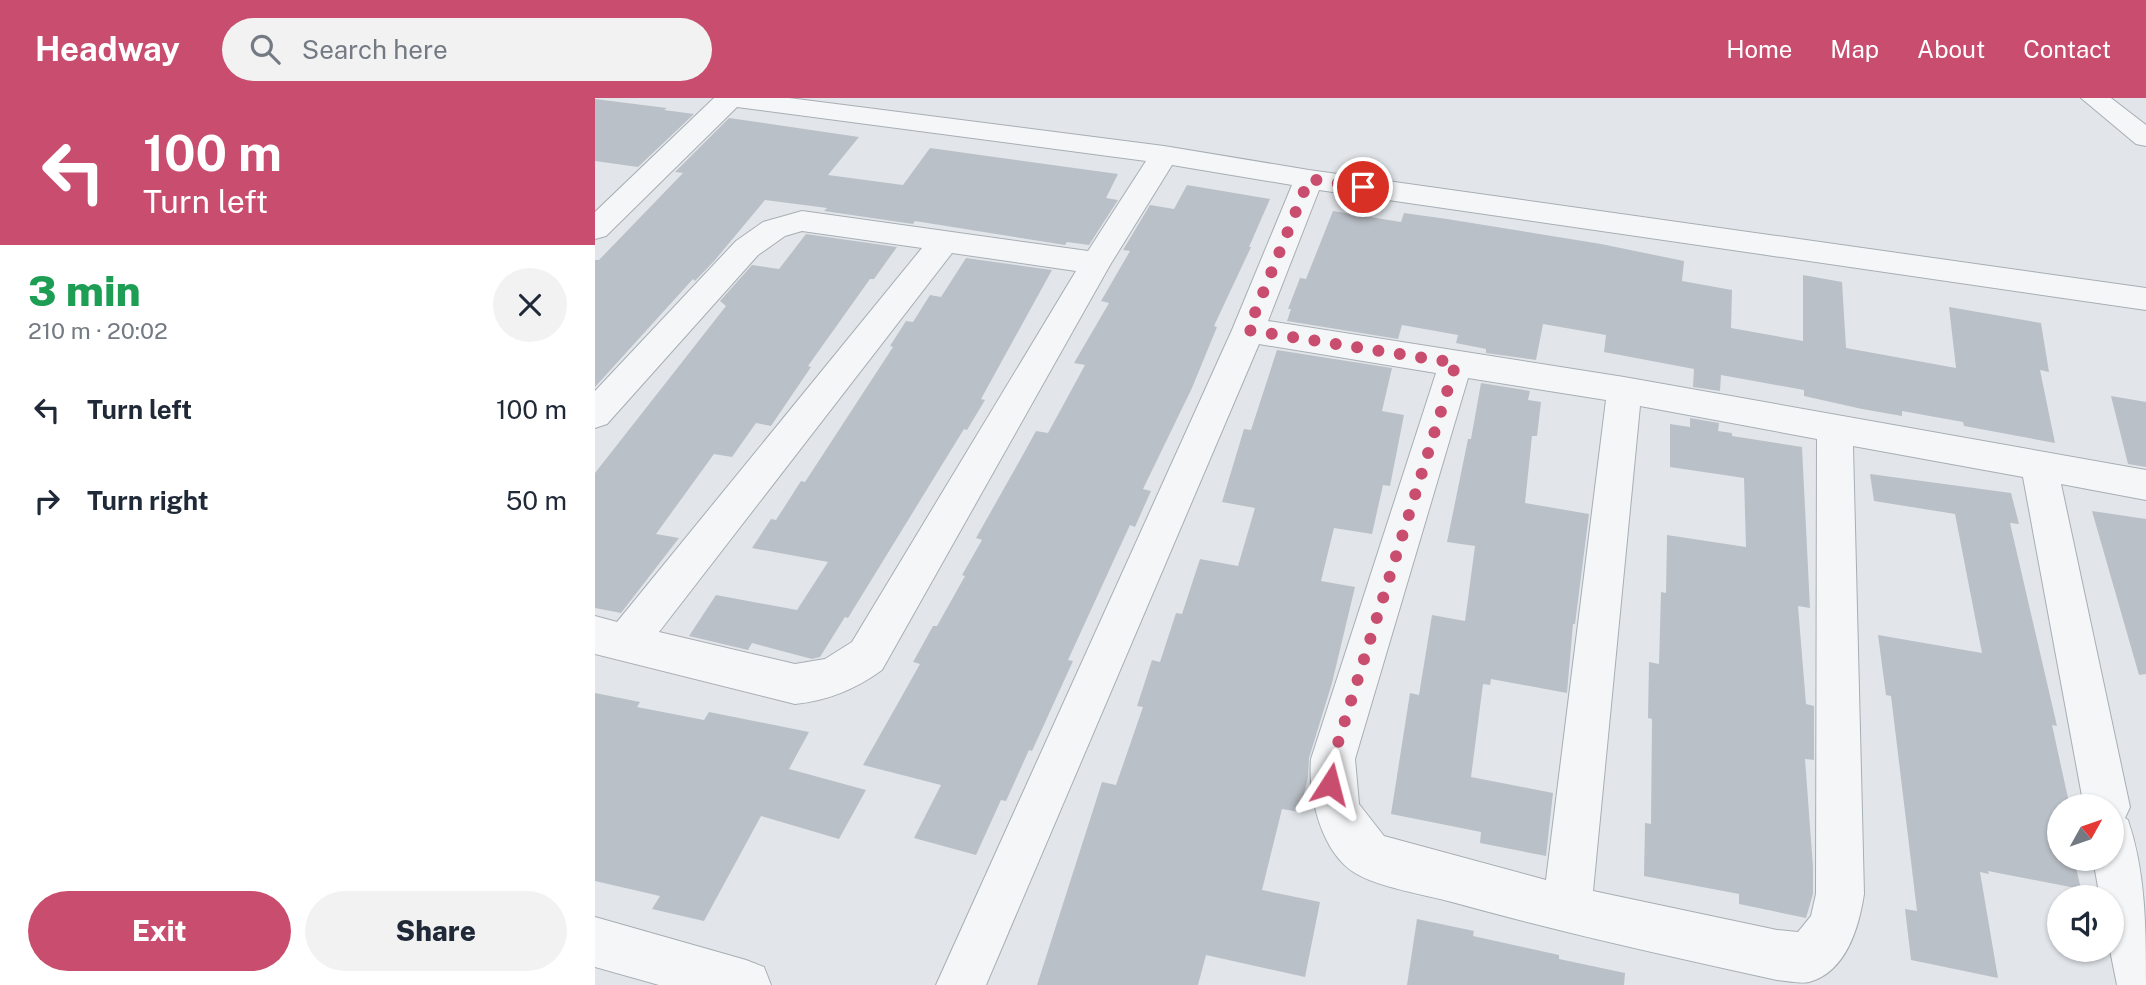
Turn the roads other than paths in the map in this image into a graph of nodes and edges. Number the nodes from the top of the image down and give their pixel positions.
1 (728, 98) edge
2 (2094, 98) edge
3 (2146, 138) edge
4 (1164, 155) junction
5 (1309, 179) junction
6 (602, 215) edge
7 (945, 240) junction
8 (1096, 263) junction
9 (2146, 299) edge
10 (1248, 330) junction
11 (1456, 363) junction
12 (1624, 390) junction
13 (595, 414) edge
14 (1835, 429) junction
15 (2039, 466) junction
16 (2146, 485) edge
17 (610, 639) edge
18 (2103, 794) edge
19 (2119, 872) edge
20 (1567, 910) junction
21 (599, 951) edge
22 (746, 985) edge
23 (961, 985) edge
24 (2142, 985) edge

1 - 4 street
1 - 6 street
2 - 3 street
4 - 5 street
4 - 8 street
5 - 9 street
5 - 10 street
7 - 8 street
7 - 13 street
7 - 17 street
8 - 17 street
10 - 11 street
10 - 23 street
11 - 12 street
11 - 20 street
12 - 14 street
12 - 20 street
14 - 15 street
14 - 20 street
15 - 16 street
15 - 18 street
19 - 24 street
21 - 22 street

